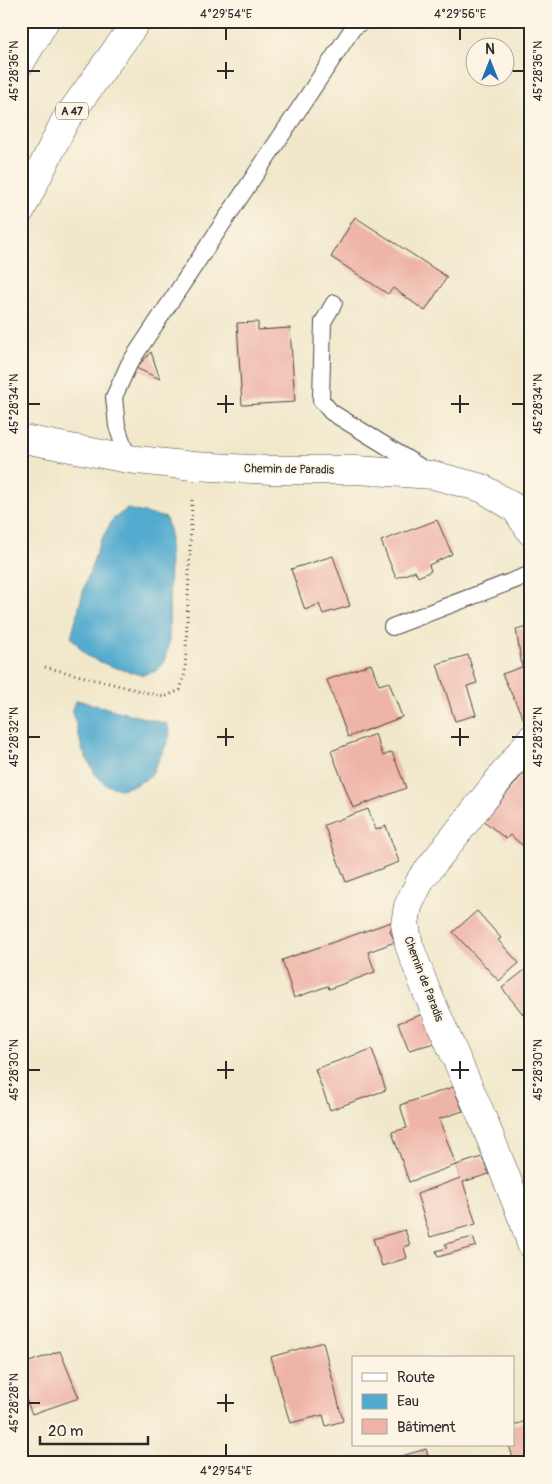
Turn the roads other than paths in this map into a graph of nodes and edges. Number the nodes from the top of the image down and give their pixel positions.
1 (45, 21) edge
2 (137, 21) edge
3 (363, 21) edge
4 (21, 62) edge
5 (21, 210) edge
6 (334, 303) dead end
7 (29, 440) dead end
8 (128, 459) junction
9 (433, 475) junction
10 (531, 532) edge
11 (531, 574) edge
12 (392, 627) dead end
13 (531, 739) edge
14 (531, 1244) edge

1 - 4 main road
2 - 5 main road, A 47
3 - 8 lane
6 - 9 lane
7 - 8 main road, Chemin de Paradis
8 - 9 main road, Chemin de Paradis
9 - 10 main road, Chemin de Paradis
11 - 12 lane
13 - 14 main road, Chemin de Paradis

